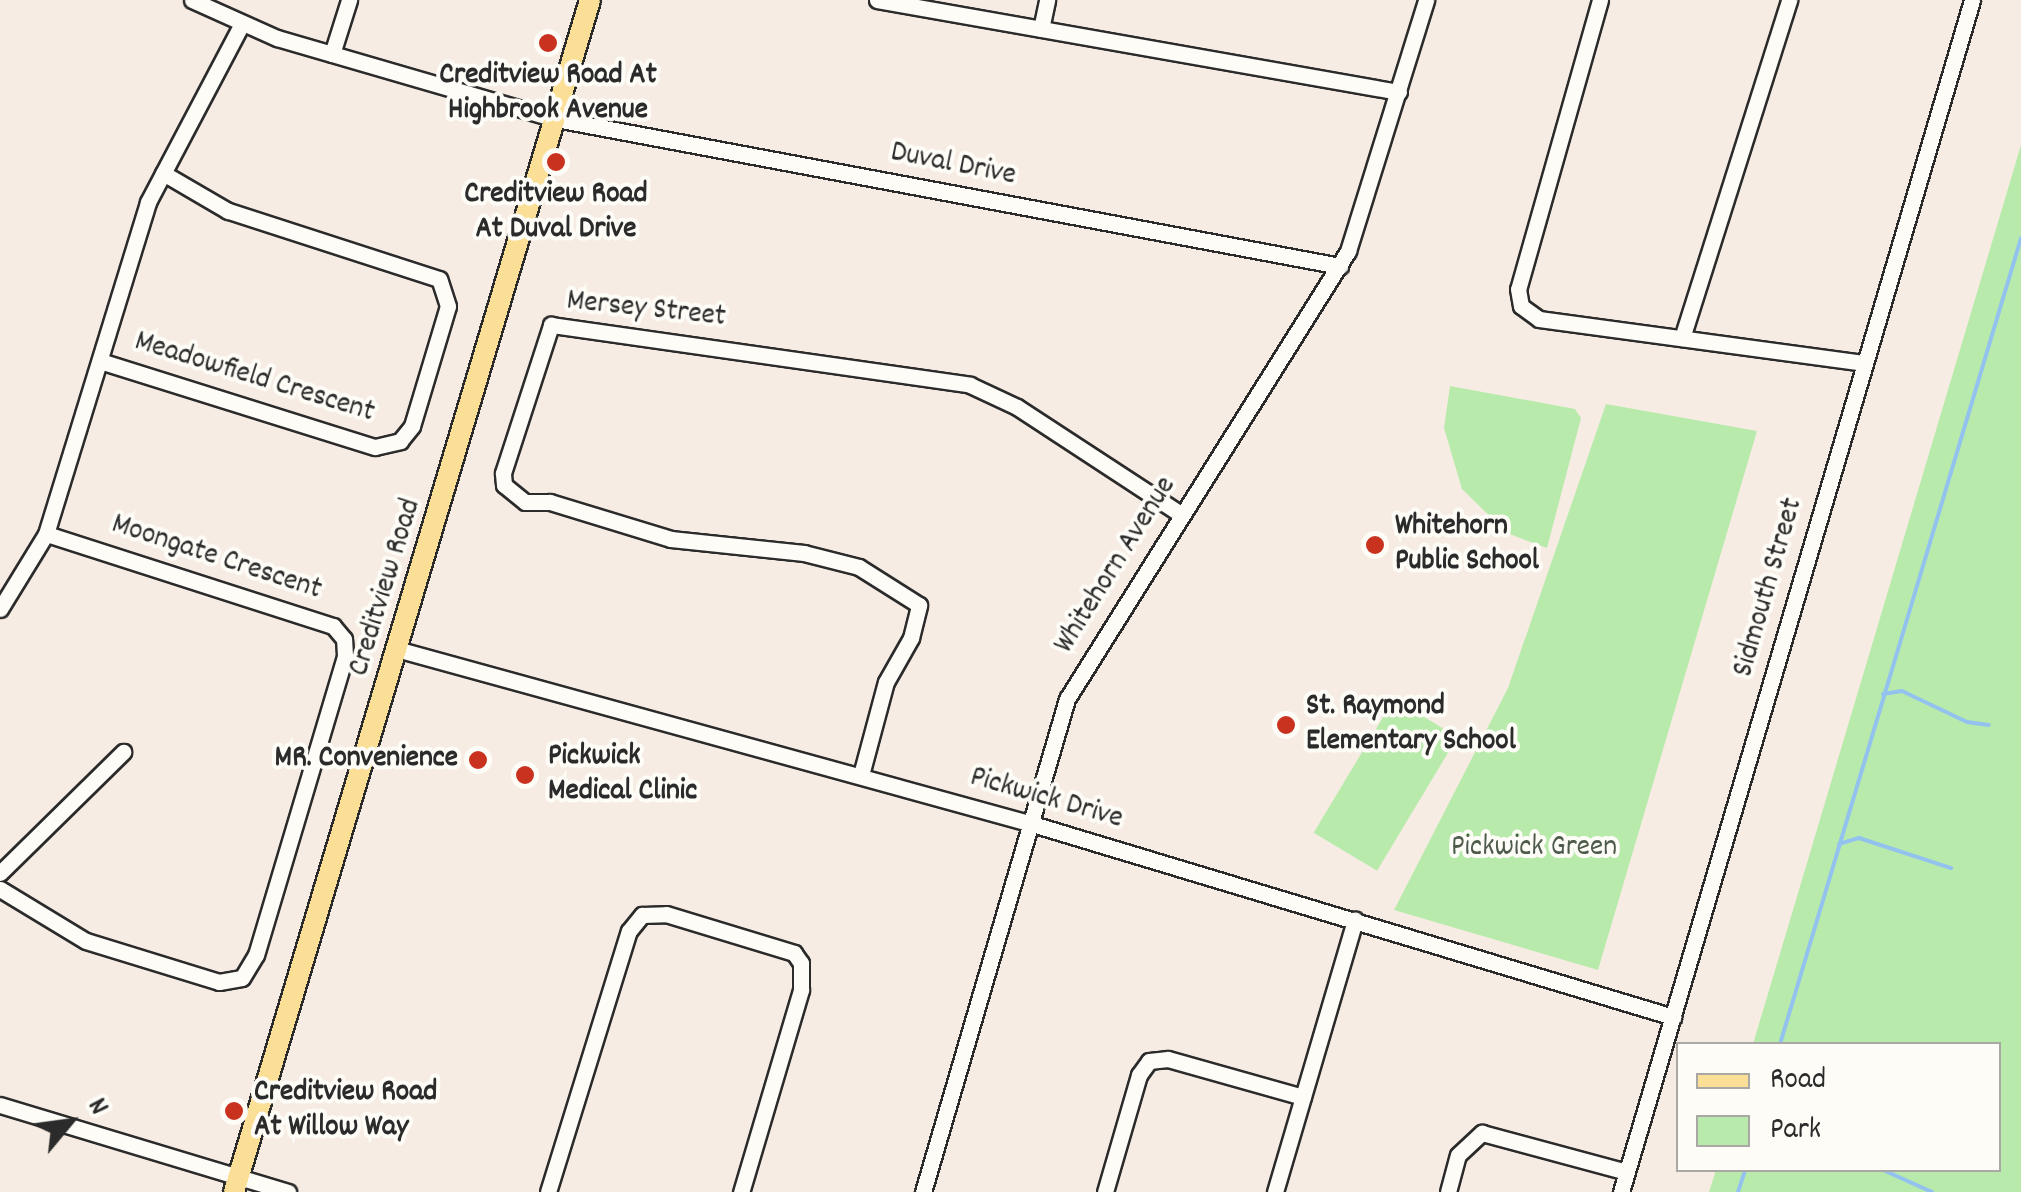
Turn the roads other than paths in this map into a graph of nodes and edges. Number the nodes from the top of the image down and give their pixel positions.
1 (192, 0) edge
2 (348, 0) edge
3 (590, 0) edge
4 (877, 0) edge
5 (1047, 0) edge
6 (1426, 0) edge
7 (1600, 0) edge
8 (1789, 0) edge
9 (1972, 0) edge
10 (242, 24) junction
11 (1042, 29) junction
12 (332, 54) junction
13 (1398, 92) junction
14 (556, 118) junction
15 (163, 173) junction
16 (1340, 266) junction
17 (1682, 338) junction
18 (100, 361) junction
19 (1865, 363) junction
20 (1182, 515) junction
21 (46, 534) junction
22 (0, 608) edge
23 (400, 650) junction
24 (123, 752) dead end
25 (861, 776) junction
26 (1030, 823) junction
27 (0, 874) edge
28 (0, 889) edge
29 (1355, 920) junction
30 (1673, 1016) junction
31 (1303, 1096) junction
32 (0, 1104) edge
33 (1626, 1172) junction
34 (237, 1184) edge
35 (288, 1192) edge
36 (548, 1192) edge
37 (741, 1192) edge
38 (924, 1192) edge
39 (1105, 1192) edge
40 (1275, 1192) edge
41 (1448, 1192) edge
42 (1621, 1192) edge

1 - 10 street, Duval Drive
2 - 12 street
3 - 14 main road, Creditview Road
4 - 11 street
5 - 11 street
6 - 13 street, Whitehorn Avenue
7 - 17 street
8 - 17 street
9 - 19 street, Sidmouth Street
10 - 12 street, Duval Drive
10 - 15 street
11 - 13 street
12 - 14 street, Duval Drive
13 - 16 street, Whitehorn Avenue
14 - 16 street, Duval Drive
14 - 23 main road, Creditview Road
15 - 18 street
15 - 18 street, Meadowfield Crescent
16 - 20 street, Whitehorn Avenue
17 - 19 street
18 - 21 street
19 - 30 street, Sidmouth Street
20 - 25 street, Mersey Street
20 - 26 street, Whitehorn Avenue
21 - 22 street
21 - 28 street, Moongate Crescent
23 - 25 street, Pickwick Drive
23 - 34 main road, Creditview Road
24 - 27 street
25 - 26 street, Pickwick Drive
26 - 29 street, Pickwick Drive
26 - 38 street, Whitehorn Avenue
29 - 30 street, Pickwick Drive
29 - 31 street
30 - 33 street, Sidmouth Street
31 - 39 street
31 - 40 street
32 - 34 street
33 - 41 street
33 - 42 street, Sidmouth Street
34 - 35 street
36 - 37 street

